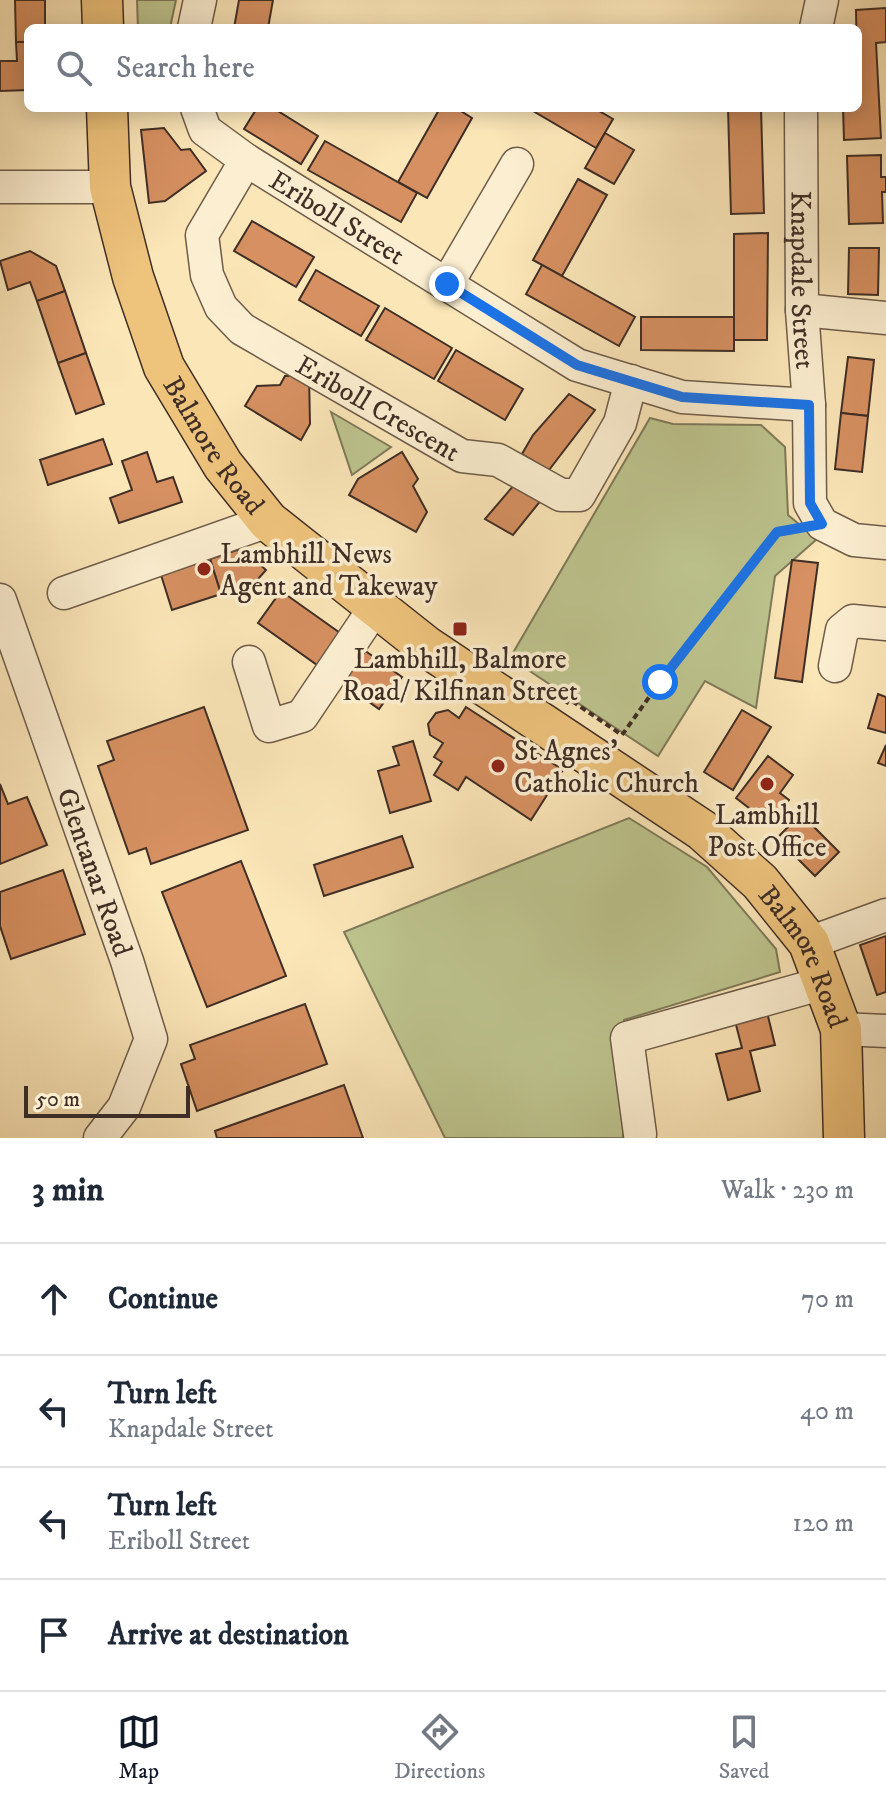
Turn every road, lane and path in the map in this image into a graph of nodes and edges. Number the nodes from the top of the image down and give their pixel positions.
1 (102, 0) edge
2 (200, 0) edge
3 (822, 0) edge
4 (103, 24) edge
5 (195, 24) edge
6 (817, 24) edge
7 (107, 112) edge
8 (198, 112) edge
9 (801, 112) edge
10 (246, 160) junction
11 (517, 164) dead end
12 (0, 187) edge
13 (110, 187) junction
14 (447, 284) junction
15 (802, 310) junction
16 (886, 318) edge
17 (631, 381) junction
18 (809, 405) junction
19 (268, 521) junction
20 (822, 524) junction
21 (886, 543) edge
22 (64, 593) dead end
23 (0, 600) edge
24 (376, 606) junction
25 (886, 624) edge
26 (249, 662) dead end
27 (835, 666) dead end
28 (549, 730) junction
29 (886, 915) edge
30 (809, 943) junction
31 (824, 983) junction
32 (841, 1029) junction
33 (886, 1031) edge
34 (111, 1134) edge
35 (640, 1134) dead end
36 (844, 1138) edge

1 - 4 main road
2 - 5 street
3 - 6 street
7 - 13 main road, Balmore Road
8 - 10 street, Eriboll Street
9 - 15 street, Knapdale Street
10 - 14 street, Eriboll Street
10 - 17 street, Eriboll Crescent
11 - 14 street
12 - 13 street
13 - 19 main road, Balmore Road
14 - 17 street, Eriboll Street
15 - 16 street
15 - 18 street, Knapdale Street
17 - 18 street, Eriboll Street
18 - 20 street, Knapdale Street
19 - 22 street
19 - 24 main road, Balmore Road
20 - 21 street
20 - 28 path
23 - 34 street, Glentanar Road
24 - 26 street
24 - 28 main road, Balmore Road
25 - 27 street
28 - 30 main road, Balmore Road
29 - 30 street
30 - 31 main road, Balmore Road
31 - 32 main road, Balmore Road
31 - 35 street
32 - 33 street
32 - 36 main road, Balmore Road

